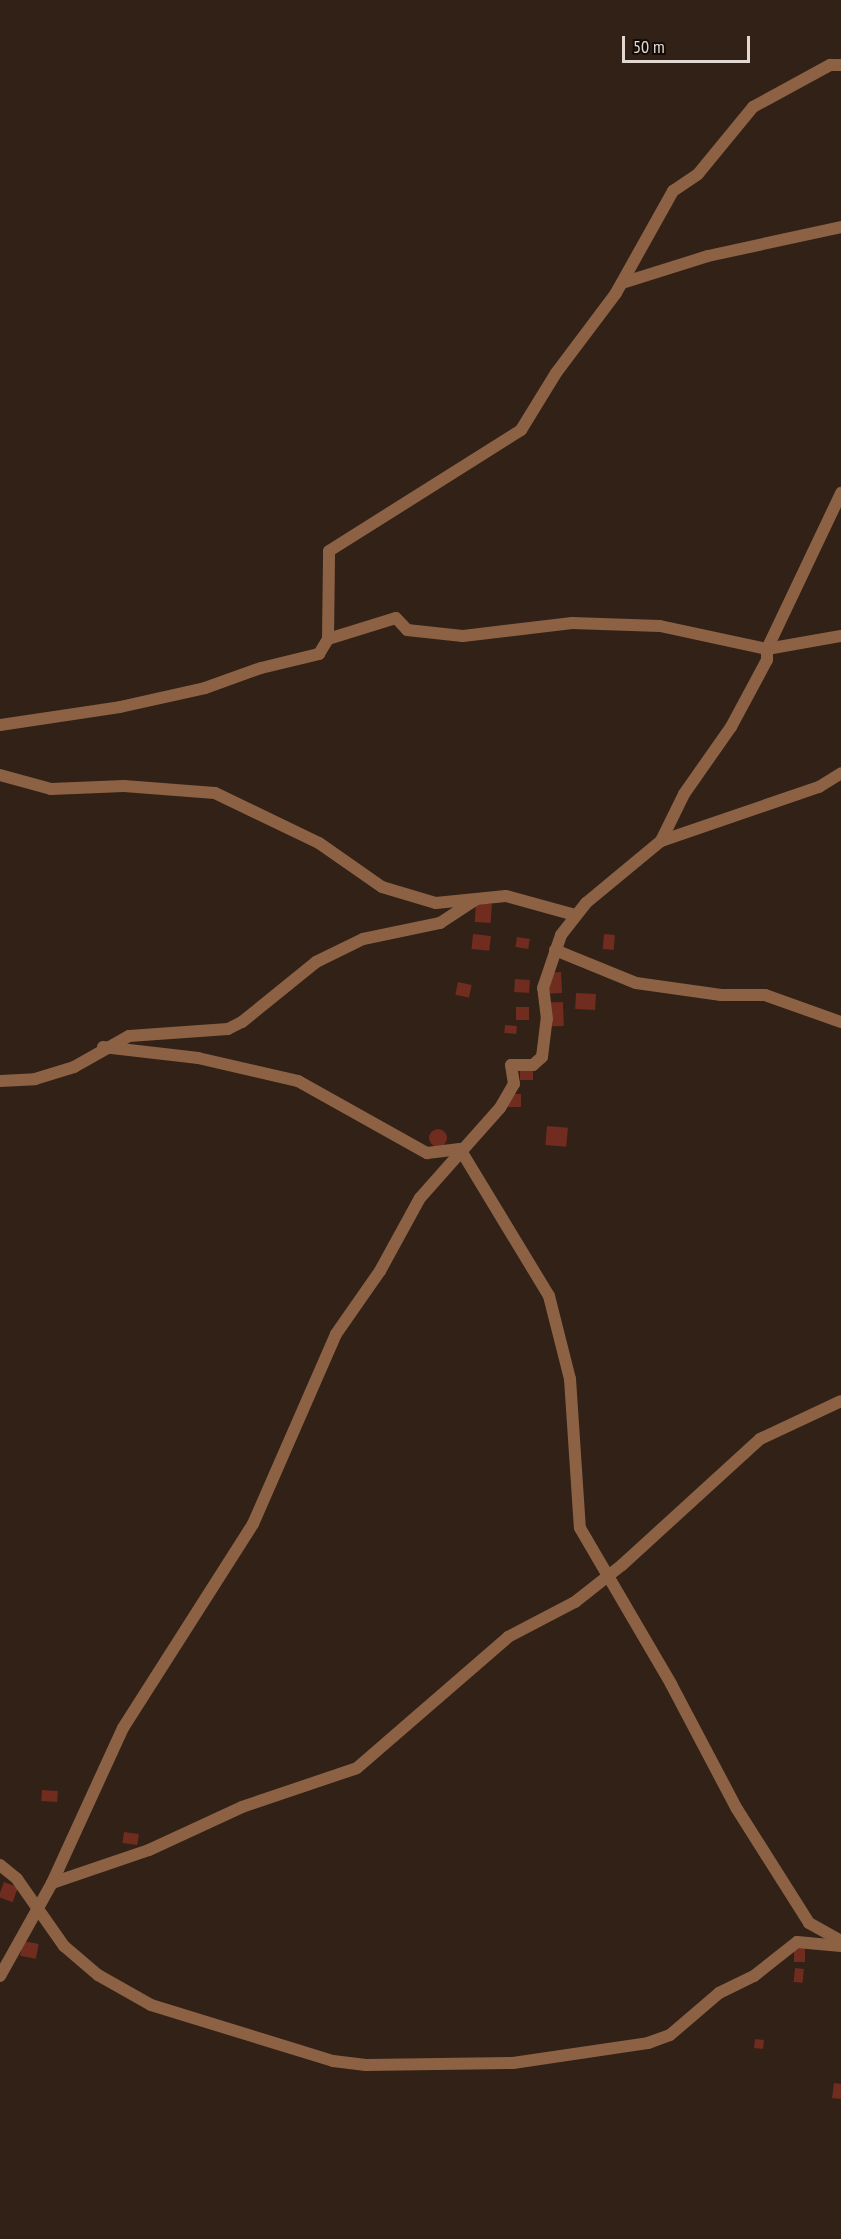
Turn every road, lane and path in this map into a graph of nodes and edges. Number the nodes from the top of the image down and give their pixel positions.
1 (841, 66) edge
2 (841, 227) edge
3 (622, 283) junction
4 (841, 494) edge
5 (841, 636) edge
6 (328, 639) junction
7 (766, 650) junction
8 (0, 725) edge
9 (841, 773) edge
10 (0, 775) edge
11 (661, 841) junction
12 (475, 900) junction
13 (575, 915) junction
14 (555, 950) junction
15 (841, 1022) edge
16 (103, 1047) junction
17 (0, 1081) edge
18 (460, 1149) junction
19 (841, 1401) edge
20 (608, 1577) junction
21 (0, 1865) edge
22 (52, 1883) junction
23 (38, 1912) junction
24 (841, 1941) edge
25 (841, 1946) edge
26 (0, 1976) edge

1 - 3 street
2 - 3 street
3 - 6 street
4 - 7 street
5 - 7 street
6 - 7 street
6 - 8 street
7 - 11 street
9 - 11 street
10 - 12 street
11 - 13 street
12 - 13 street
12 - 16 street
13 - 14 street
14 - 15 street
14 - 18 street
16 - 17 street
16 - 18 street
18 - 20 street
18 - 22 street
19 - 20 street
20 - 22 street
20 - 24 street
21 - 23 street
22 - 23 street
23 - 25 street
23 - 26 street

